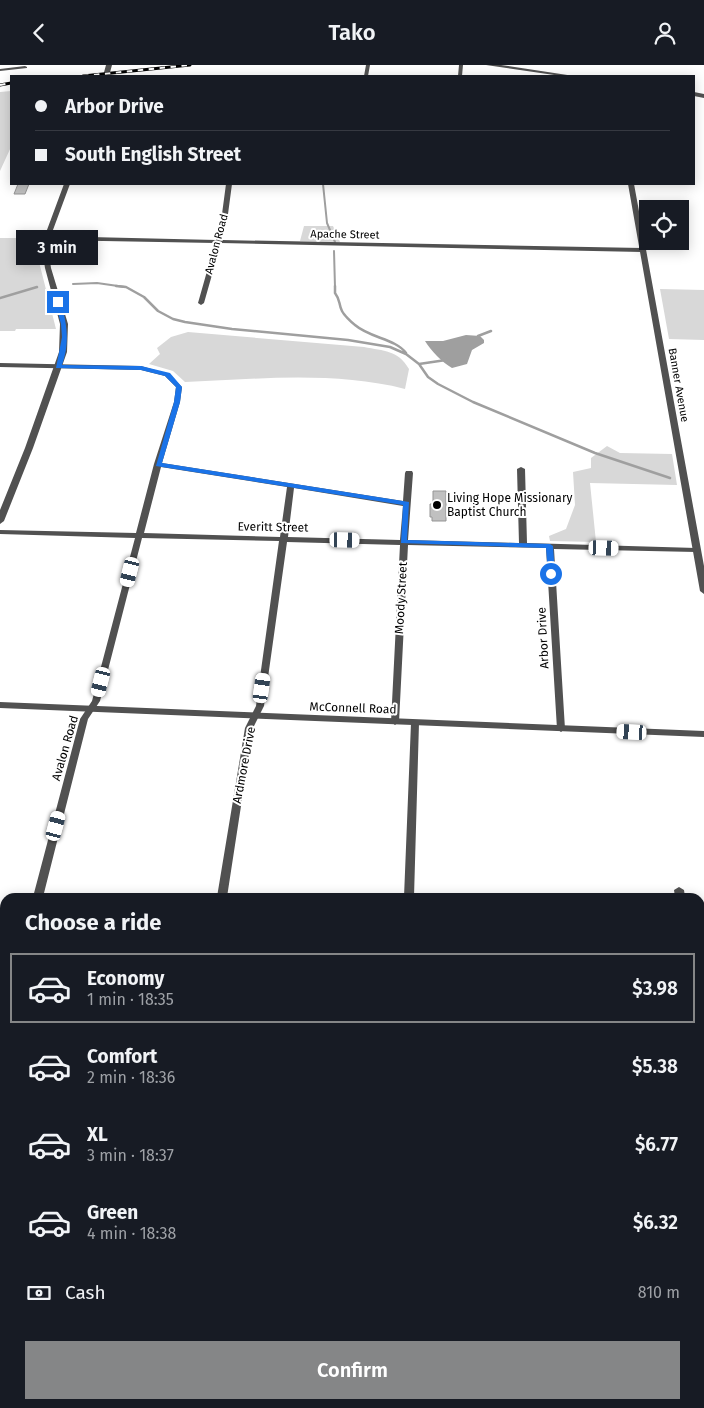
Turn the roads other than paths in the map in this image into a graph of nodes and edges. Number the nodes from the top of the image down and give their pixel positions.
1 (489, 65) edge
2 (14, 67) edge
3 (25, 67) dead end
4 (0, 71) edge
5 (564, 75) edge
6 (67, 185) edge
7 (229, 185) edge
8 (631, 185) edge
9 (639, 232) edge
10 (47, 238) junction
11 (218, 242) junction
12 (639, 250) edge
13 (642, 250) edge
14 (200, 303) dead end
15 (0, 365) edge
16 (58, 366) junction
17 (176, 404) joint
18 (158, 464) junction
19 (521, 469) dead end
20 (409, 473) dead end
21 (291, 486) junction
22 (407, 504) junction
23 (0, 521) edge
24 (0, 532) edge
25 (139, 535) junction
26 (283, 539) junction
27 (404, 542) junction
28 (523, 546) junction
29 (550, 546) junction
30 (696, 550) junction
31 (704, 591) edge
32 (0, 705) edge
33 (90, 709) junction
34 (255, 716) junction
35 (395, 722) junction
36 (415, 723) junction
37 (562, 729) junction
38 (704, 735) edge
39 (39, 893) edge
40 (223, 893) edge
41 (409, 893) edge

1 - 5 street
2 - 3 street
2 - 4 street
6 - 10 street
7 - 11 street, Avalon Road
8 - 9 street, Banner Avenue
10 - 11 street, Apache Street
10 - 16 street
11 - 12 street, Apache Street
11 - 14 street, Avalon Road
13 - 30 street, Banner Avenue
15 - 16 street
16 - 17 street
16 - 23 street
17 - 18 street, Avalon Road
18 - 21 street
18 - 25 street, Avalon Road
19 - 28 street
20 - 22 street, Moody Street
21 - 22 street
21 - 26 street, Ardmore Drive
22 - 27 street, Moody Street
24 - 25 street, Everitt Street
25 - 26 street, Everitt Street
25 - 33 street, Avalon Road
26 - 27 street, Everitt Street
26 - 34 street, Ardmore Drive
27 - 28 street, Everitt Street
27 - 35 street, Moody Street
28 - 29 street, Everitt Street
29 - 30 street, Everitt Street
29 - 37 street, Arbor Drive
30 - 31 street, Banner Avenue
32 - 33 street, McConnell Road
33 - 34 street, McConnell Road
33 - 39 street, Avalon Road
34 - 35 street, McConnell Road
34 - 40 street, Ardmore Drive
35 - 36 street, McConnell Road
36 - 37 street, McConnell Road
36 - 41 street
37 - 38 street, McConnell Road

